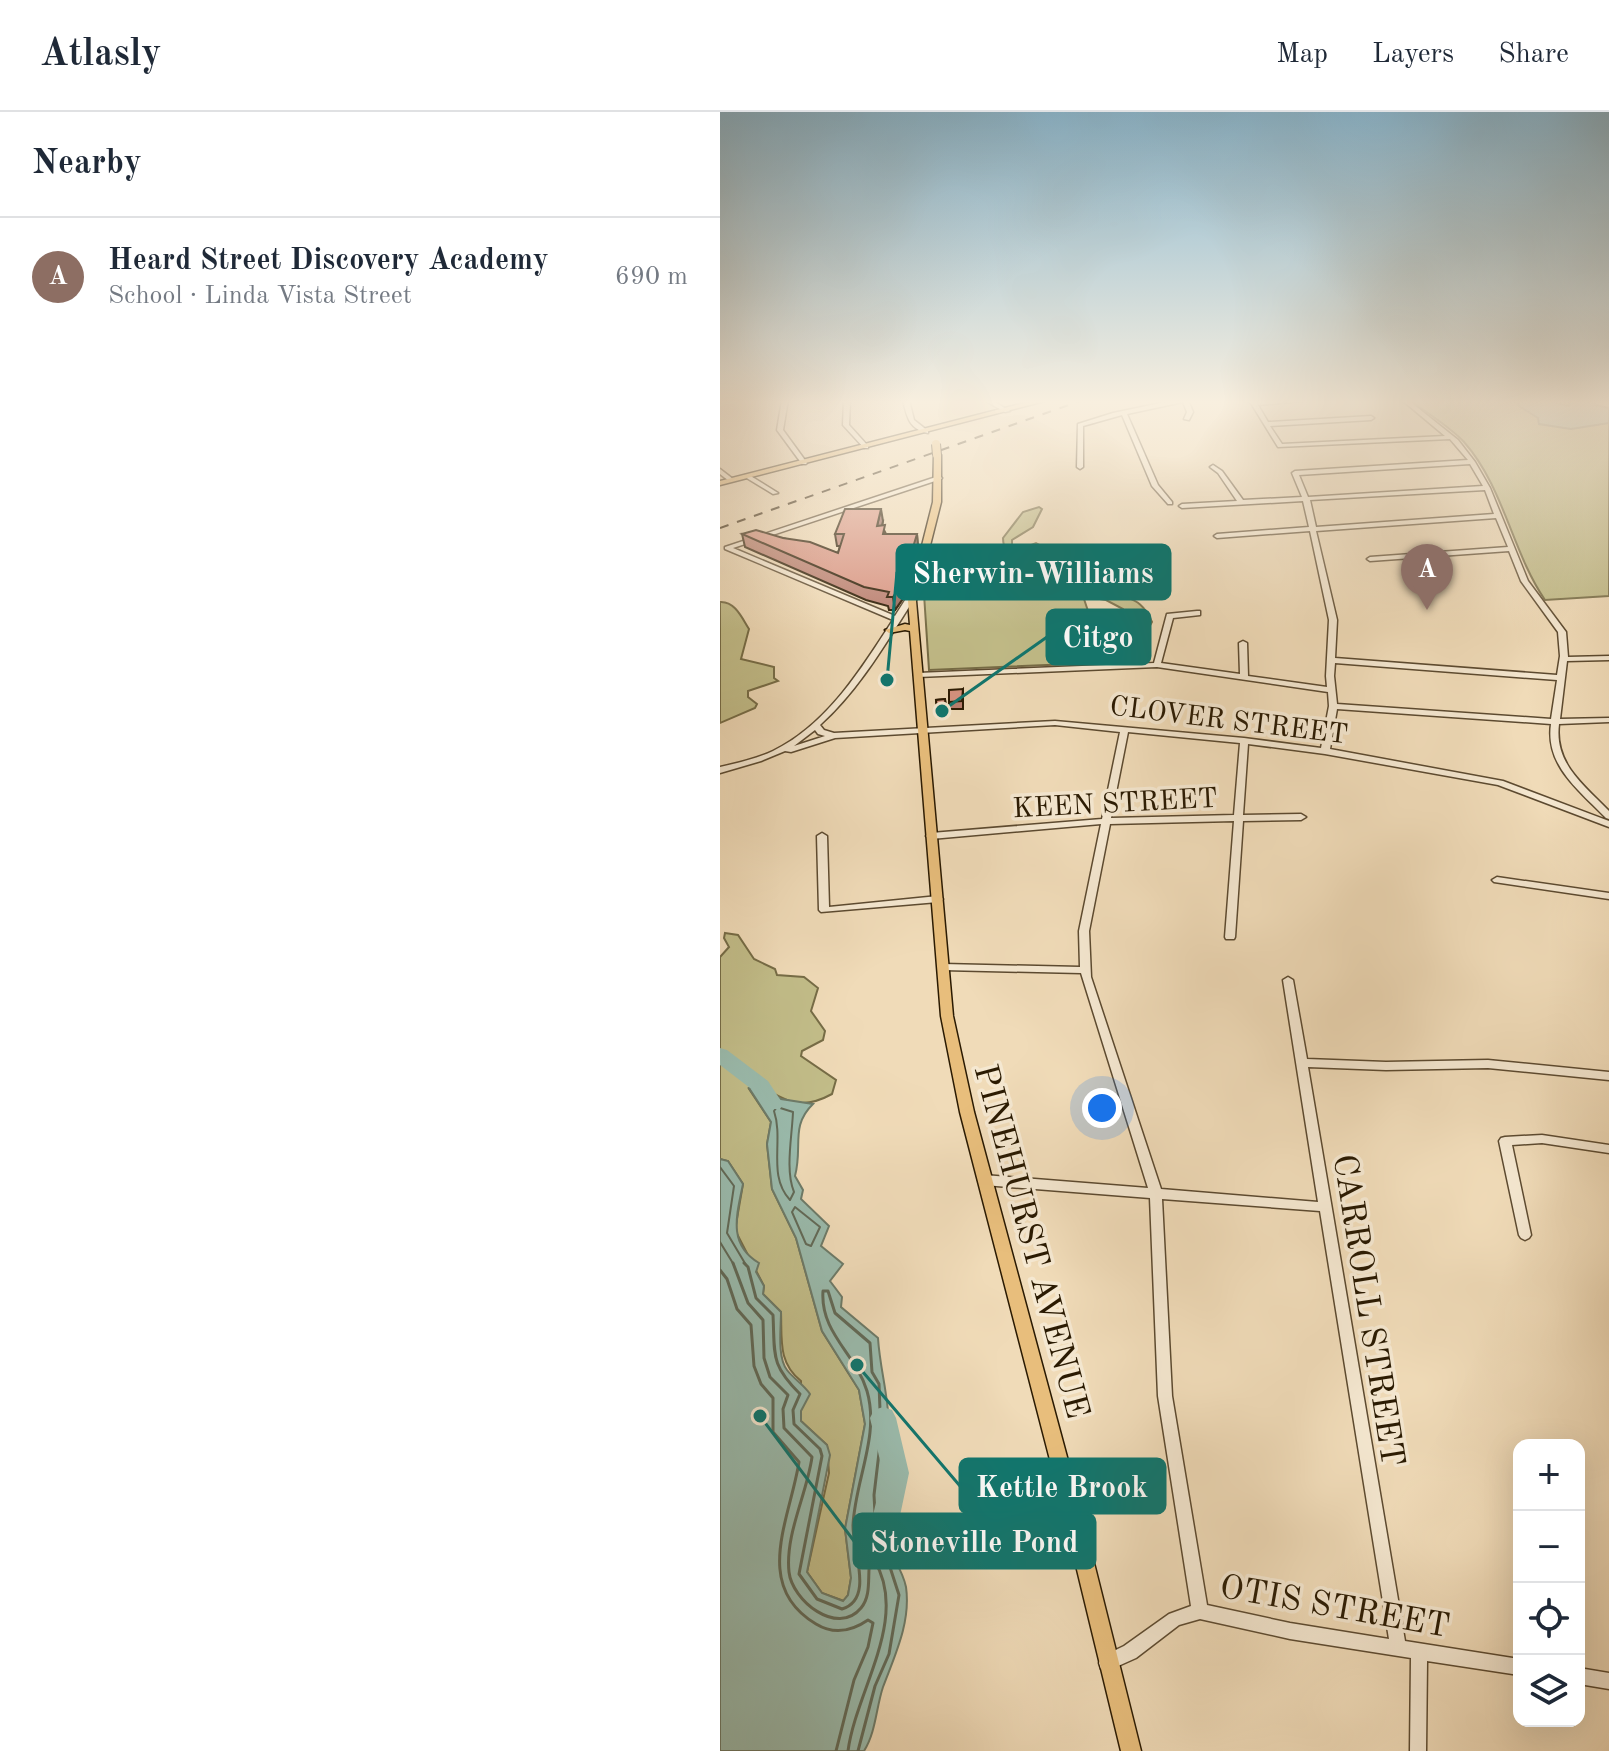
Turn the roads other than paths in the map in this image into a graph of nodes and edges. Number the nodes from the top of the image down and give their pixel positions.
1 (727, 476) edge
2 (745, 476) edge
3 (747, 476) edge
4 (1151, 476) edge
5 (1223, 476) edge
6 (1296, 476) edge
7 (1480, 476) edge
8 (939, 478) joint
9 (731, 480) junction
10 (720, 483) edge
11 (1487, 488) junction
12 (775, 493) dead end
13 (1306, 499) junction
14 (1170, 503) dead end
15 (1242, 503) junction
16 (1182, 506) dead end
17 (1498, 516) junction
18 (1313, 528) junction
19 (1217, 536) dead end
20 (1512, 549) junction
21 (1370, 559) dead end
22 (912, 596) junction
23 (1197, 613) dead end
24 (897, 619) junction
25 (914, 629) junction
26 (889, 630) junction
27 (1243, 643) dead end
28 (1609, 658) edge
29 (1563, 659) junction
30 (1331, 660) junction
31 (1157, 665) junction
32 (918, 675) junction
33 (1244, 677) junction
34 (1562, 678) junction
35 (1332, 690) junction
36 (1333, 706) junction
37 (1609, 720) edge
38 (1555, 722) junction
39 (816, 725) junction
40 (922, 729) junction
41 (1125, 729) junction
42 (834, 736) junction
43 (1244, 741) junction
44 (1325, 751) junction
45 (763, 758) junction
46 (720, 770) edge
47 (1609, 816) edge
48 (1301, 817) dead end
49 (1239, 818) junction
50 (1106, 821) junction
51 (1609, 824) edge
52 (822, 836) dead end
53 (931, 836) junction
54 (1497, 880) dead end
55 (1609, 896) edge
56 (938, 899) junction
57 (1230, 937) dead end
58 (943, 967) junction
59 (1085, 970) junction
60 (1288, 980) dead end
61 (1301, 1063) junction
62 (1609, 1076) edge
63 (1609, 1149) edge
64 (984, 1180) junction
65 (1156, 1194) junction
66 (1325, 1207) junction
67 (1525, 1235) dead end
68 (1200, 1611) junction
69 (1398, 1648) junction
70 (1419, 1651) junction
71 (1107, 1663) junction
72 (1513, 1666) edge
73 (1585, 1677) edge
74 (1609, 1681) edge
75 (1131, 1751) edge
76 (1418, 1751) edge

1 - 9 street
2 - 9 main road
3 - 12 street
4 - 14 street
5 - 15 street
6 - 13 street
7 - 11 street
8 - 22 main road, PINEHURST AVENUE
8 - 24 street
9 - 10 main road
11 - 13 street
11 - 17 street
13 - 15 street
13 - 18 street
15 - 16 street
17 - 18 street
17 - 20 street
18 - 19 street
18 - 30 street
20 - 21 street
20 - 29 street
22 - 24 street
22 - 25 main road, PINEHURST AVENUE
23 - 31 street
24 - 26 street
25 - 26 main road
25 - 32 main road, PINEHURST AVENUE
26 - 39 street
27 - 33 street
28 - 29 street
29 - 34 street
30 - 34 street
30 - 35 street
31 - 32 street
31 - 33 street
32 - 40 main road, PINEHURST AVENUE
33 - 35 street
34 - 38 street
35 - 36 street
36 - 38 street
36 - 44 street
37 - 38 street
38 - 47 street
39 - 42 street
39 - 45 street
40 - 41 street, CLOVER STREET
40 - 42 street, CLOVER STREET
40 - 53 main road, PINEHURST AVENUE
41 - 43 street, CLOVER STREET
41 - 50 street
42 - 45 street, CLOVER STREET
43 - 44 street, CLOVER STREET
43 - 49 street
44 - 51 street, CLOVER STREET
45 - 46 street
48 - 49 street, KEEN STREET
49 - 50 street, KEEN STREET
49 - 57 street
50 - 53 street, KEEN STREET
50 - 59 street
52 - 56 street
53 - 56 main road, PINEHURST AVENUE
54 - 55 street
56 - 58 main road, PINEHURST AVENUE
58 - 59 street
58 - 64 main road, PINEHURST AVENUE
59 - 65 street
60 - 61 street, CARROLL STREET
61 - 62 street
61 - 66 street, CARROLL STREET
63 - 67 street
64 - 65 street
64 - 71 main road, PINEHURST AVENUE
65 - 66 street
65 - 68 street
66 - 69 street, CARROLL STREET
68 - 69 street, OTIS STREET
68 - 71 street, OTIS STREET
69 - 70 street, OTIS STREET
70 - 72 street, OTIS STREET
70 - 76 street
71 - 75 main road, PINEHURST AVENUE
73 - 74 street

